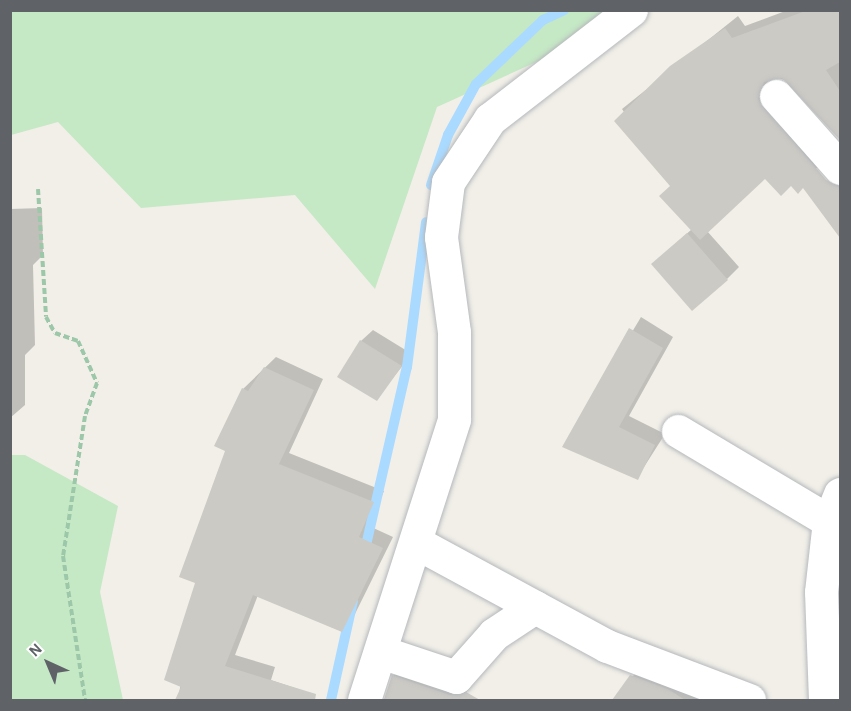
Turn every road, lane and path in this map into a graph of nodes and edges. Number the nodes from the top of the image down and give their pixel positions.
1 (632, 10) edge
2 (776, 96) dead end
3 (840, 168) edge
4 (38, 189) dead end
5 (678, 431) dead end
6 (835, 507) edge
7 (417, 543) junction
8 (535, 607) junction
9 (381, 652) junction
10 (85, 700) edge
11 (364, 700) edge
12 (749, 700) edge
13 (825, 700) edge

1 - 7 street
2 - 3 street
4 - 10 path
5 - 6 street
6 - 13 street
7 - 8 street
7 - 9 street
8 - 9 street
8 - 12 street
9 - 11 street

